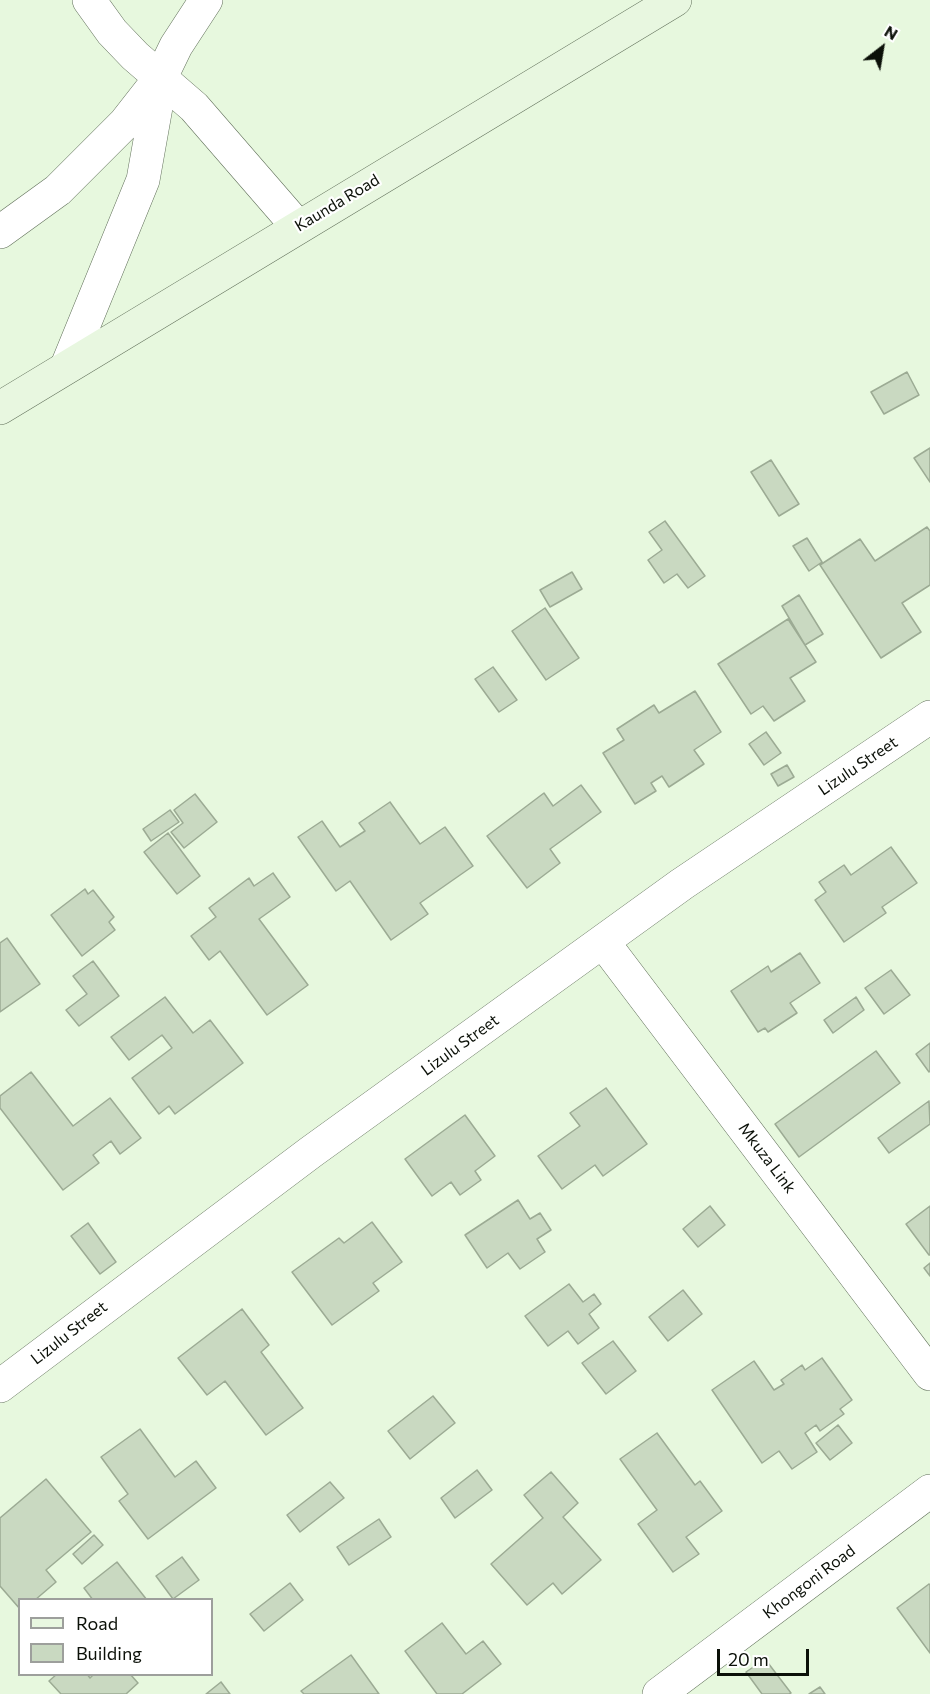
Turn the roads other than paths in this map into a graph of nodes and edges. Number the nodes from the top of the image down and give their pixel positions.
1 (89, 0) edge
2 (206, 0) edge
3 (675, 0) edge
4 (161, 77) junction
5 (298, 227) junction
6 (0, 232) edge
7 (67, 366) junction
8 (0, 408) edge
9 (930, 717) edge
10 (603, 942) junction
11 (930, 1374) edge
12 (0, 1386) edge
13 (930, 1491) edge
14 (659, 1694) edge

1 - 4 street
2 - 4 street
3 - 5 main road, Kaunda Road
4 - 5 street
4 - 6 street
4 - 7 street
5 - 7 main road, Kaunda Road
7 - 8 main road, Kaunda Road
9 - 10 street, Lizulu Street
10 - 11 street, Mkuza Link
10 - 12 street, Lizulu Street
13 - 14 street, Khongoni Road

